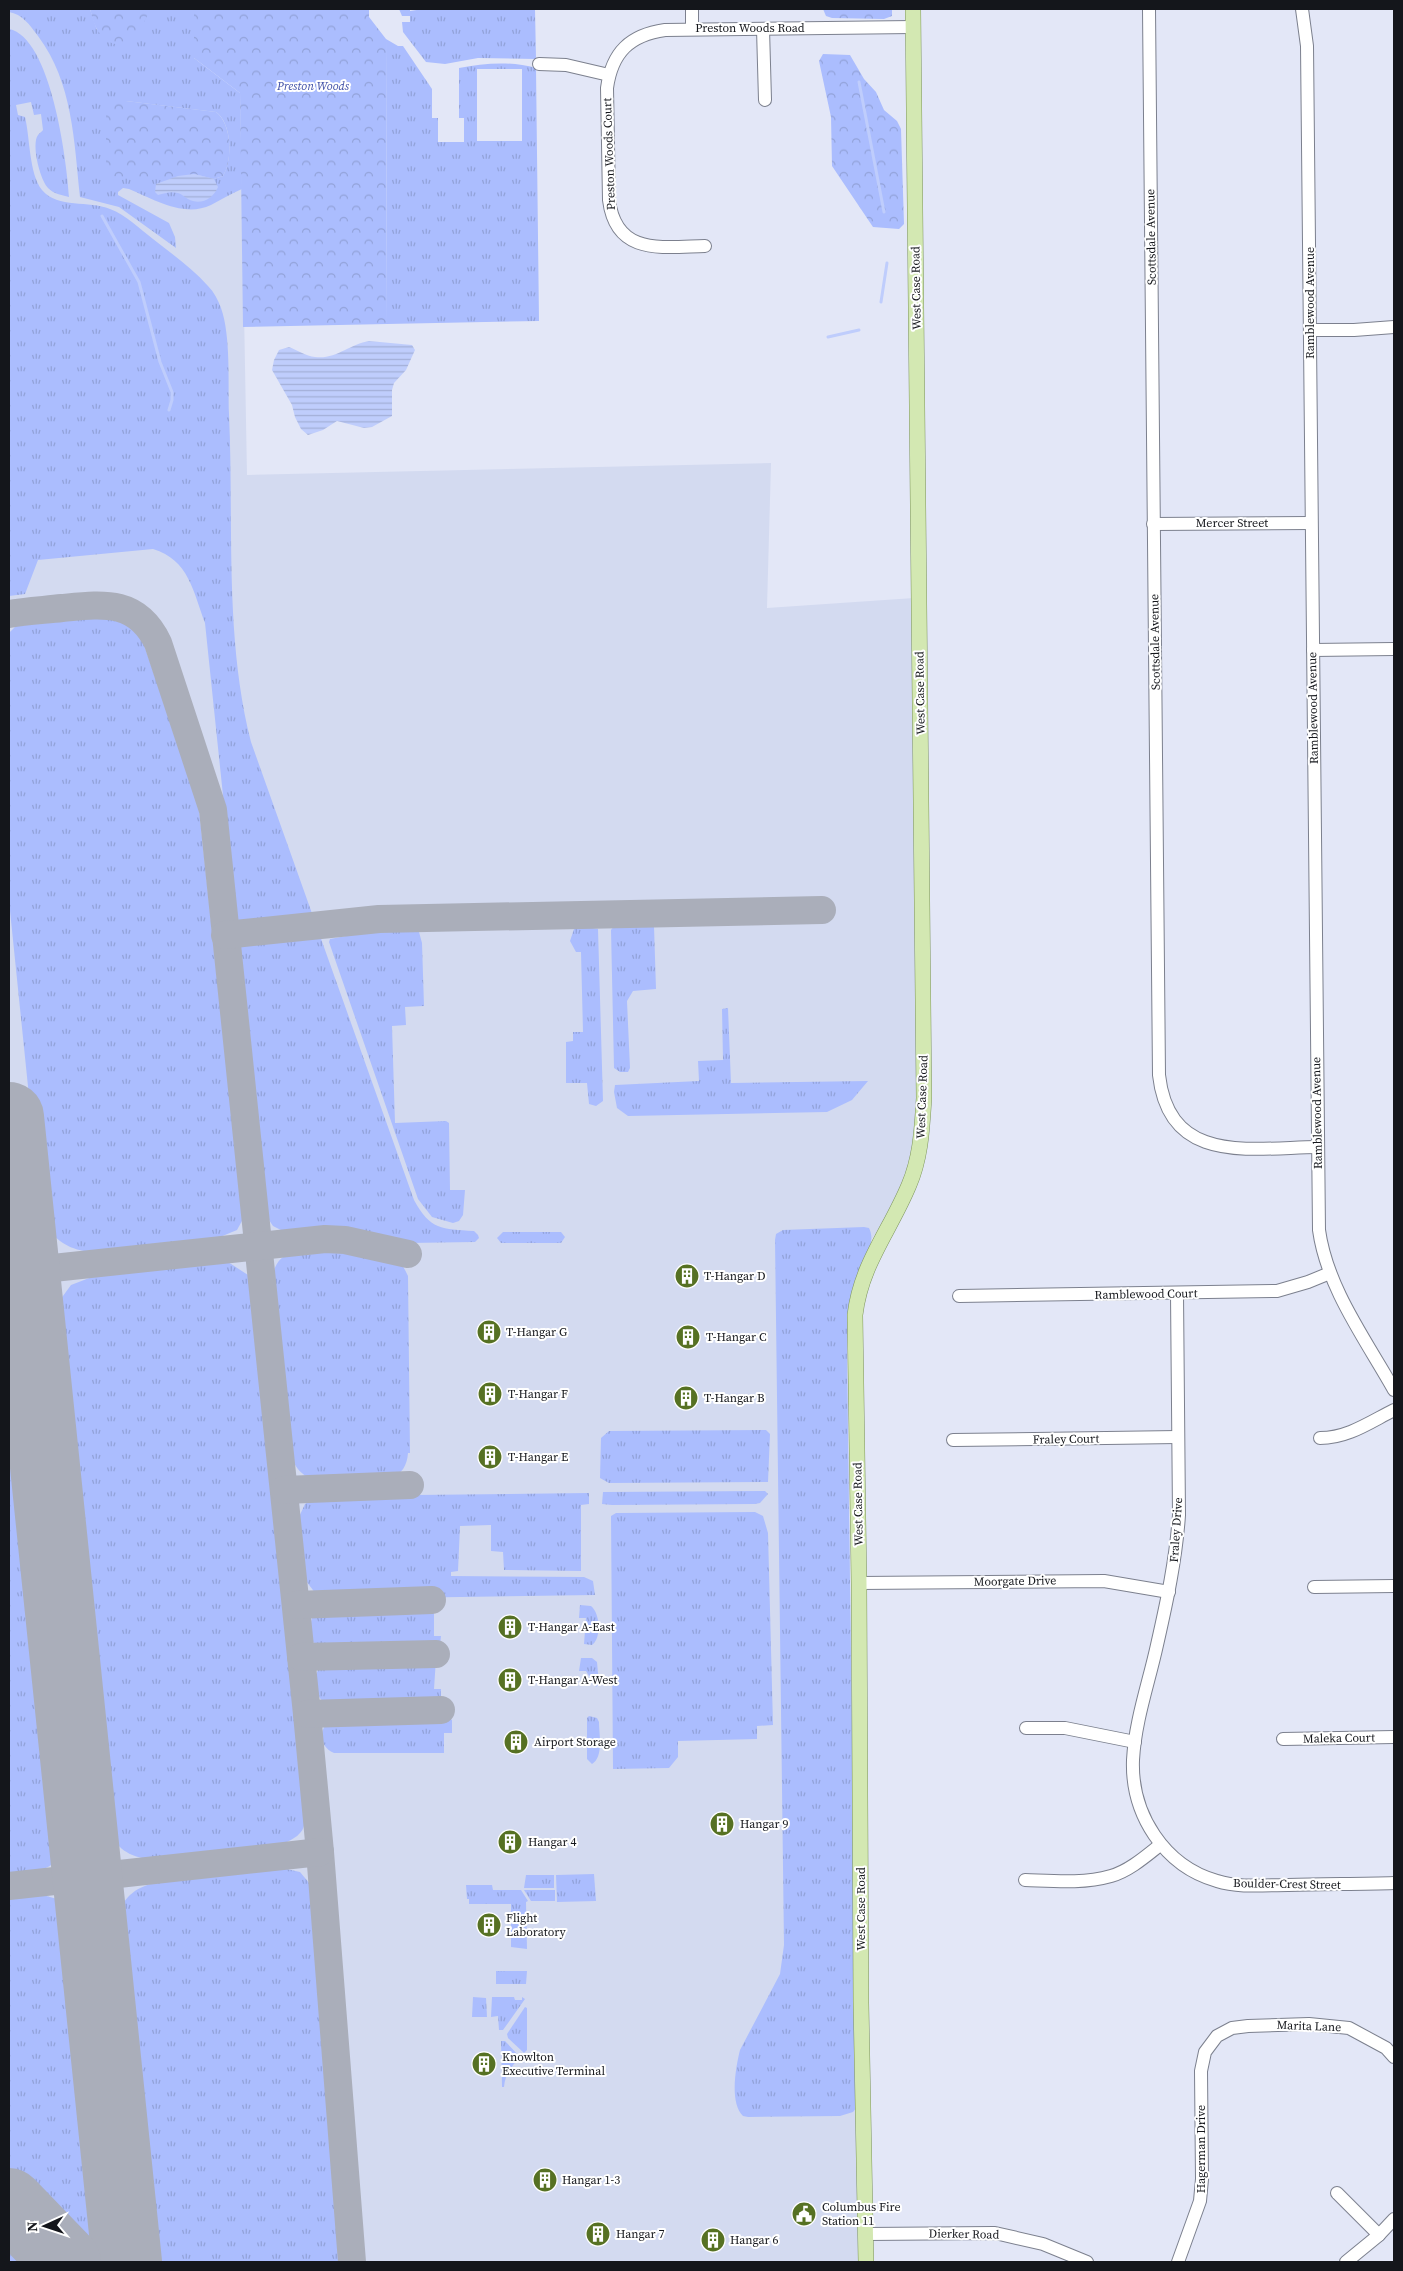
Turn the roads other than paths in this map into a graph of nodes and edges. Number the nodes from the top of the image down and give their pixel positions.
1 (692, 9) edge
2 (912, 9) edge
3 (1149, 9) edge
4 (1302, 9) edge
5 (913, 26) junction
6 (692, 28) junction
7 (763, 29) junction
8 (539, 64) dead end
9 (609, 75) junction
10 (765, 100) dead end
11 (705, 246) dead end
12 (1394, 327) edge
13 (1311, 330) junction
14 (1311, 523) junction
15 (1153, 524) junction
16 (1394, 649) edge
17 (1313, 650) junction
18 (1317, 1147) junction
19 (1330, 1273) junction
20 (1177, 1294) junction
21 (959, 1296) dead end
22 (1394, 1390) edge
23 (1394, 1410) edge
24 (1178, 1437) junction
25 (1320, 1438) dead end
26 (953, 1440) dead end
27 (859, 1583) junction
28 (1394, 1586) edge
29 (1314, 1587) dead end
30 (1169, 1592) junction
31 (1026, 1728) dead end
32 (1394, 1737) edge
33 (1283, 1739) dead end
34 (1135, 1742) junction
35 (1133, 1761) joint
36 (1160, 1844) junction
37 (1024, 1880) dead end
38 (1394, 1884) edge
39 (1217, 2036) joint
40 (1394, 2056) edge
41 (1337, 2193) dead end
42 (1394, 2220) edge
43 (866, 2234) junction
44 (1379, 2235) junction
45 (866, 2262) edge
46 (1087, 2262) edge
47 (1178, 2262) edge
48 (1346, 2262) edge

1 - 6 street
2 - 5 main road, West Case Road
3 - 15 street, Scottsdale Avenue
4 - 13 street, Ramblewood Avenue
5 - 7 street, Preston Woods Road
5 - 27 main road, West Case Road
6 - 7 street, Preston Woods Road
6 - 9 street, Preston Woods Road
7 - 10 street
8 - 9 street
9 - 11 street, Preston Woods Court
12 - 13 street
13 - 14 street, Ramblewood Avenue
14 - 15 street, Mercer Street
14 - 17 street, Ramblewood Avenue
15 - 18 street, Scottsdale Avenue
16 - 17 street
17 - 18 street, Ramblewood Avenue
18 - 19 street, Ramblewood Avenue
19 - 20 street, Ramblewood Court
19 - 22 street, Ramblewood Avenue
20 - 21 street, Ramblewood Court
20 - 24 street, Fraley Drive
23 - 25 street
24 - 26 street, Fraley Court
24 - 30 street, Fraley Drive
27 - 30 street, Moorgate Drive
27 - 43 main road, West Case Road
28 - 29 street
30 - 34 street, Fraley Drive
31 - 34 street
32 - 33 street, Maleka Court
34 - 35 street, Fraley Drive
35 - 36 street, Boulder-Crest Street
36 - 37 street
36 - 38 street, Boulder-Crest Street
39 - 40 street, Marita Lane
39 - 47 street, Hagerman Drive
41 - 44 street
42 - 44 street
43 - 45 main road, West Case Road
43 - 46 street, Dierker Road
44 - 48 street

